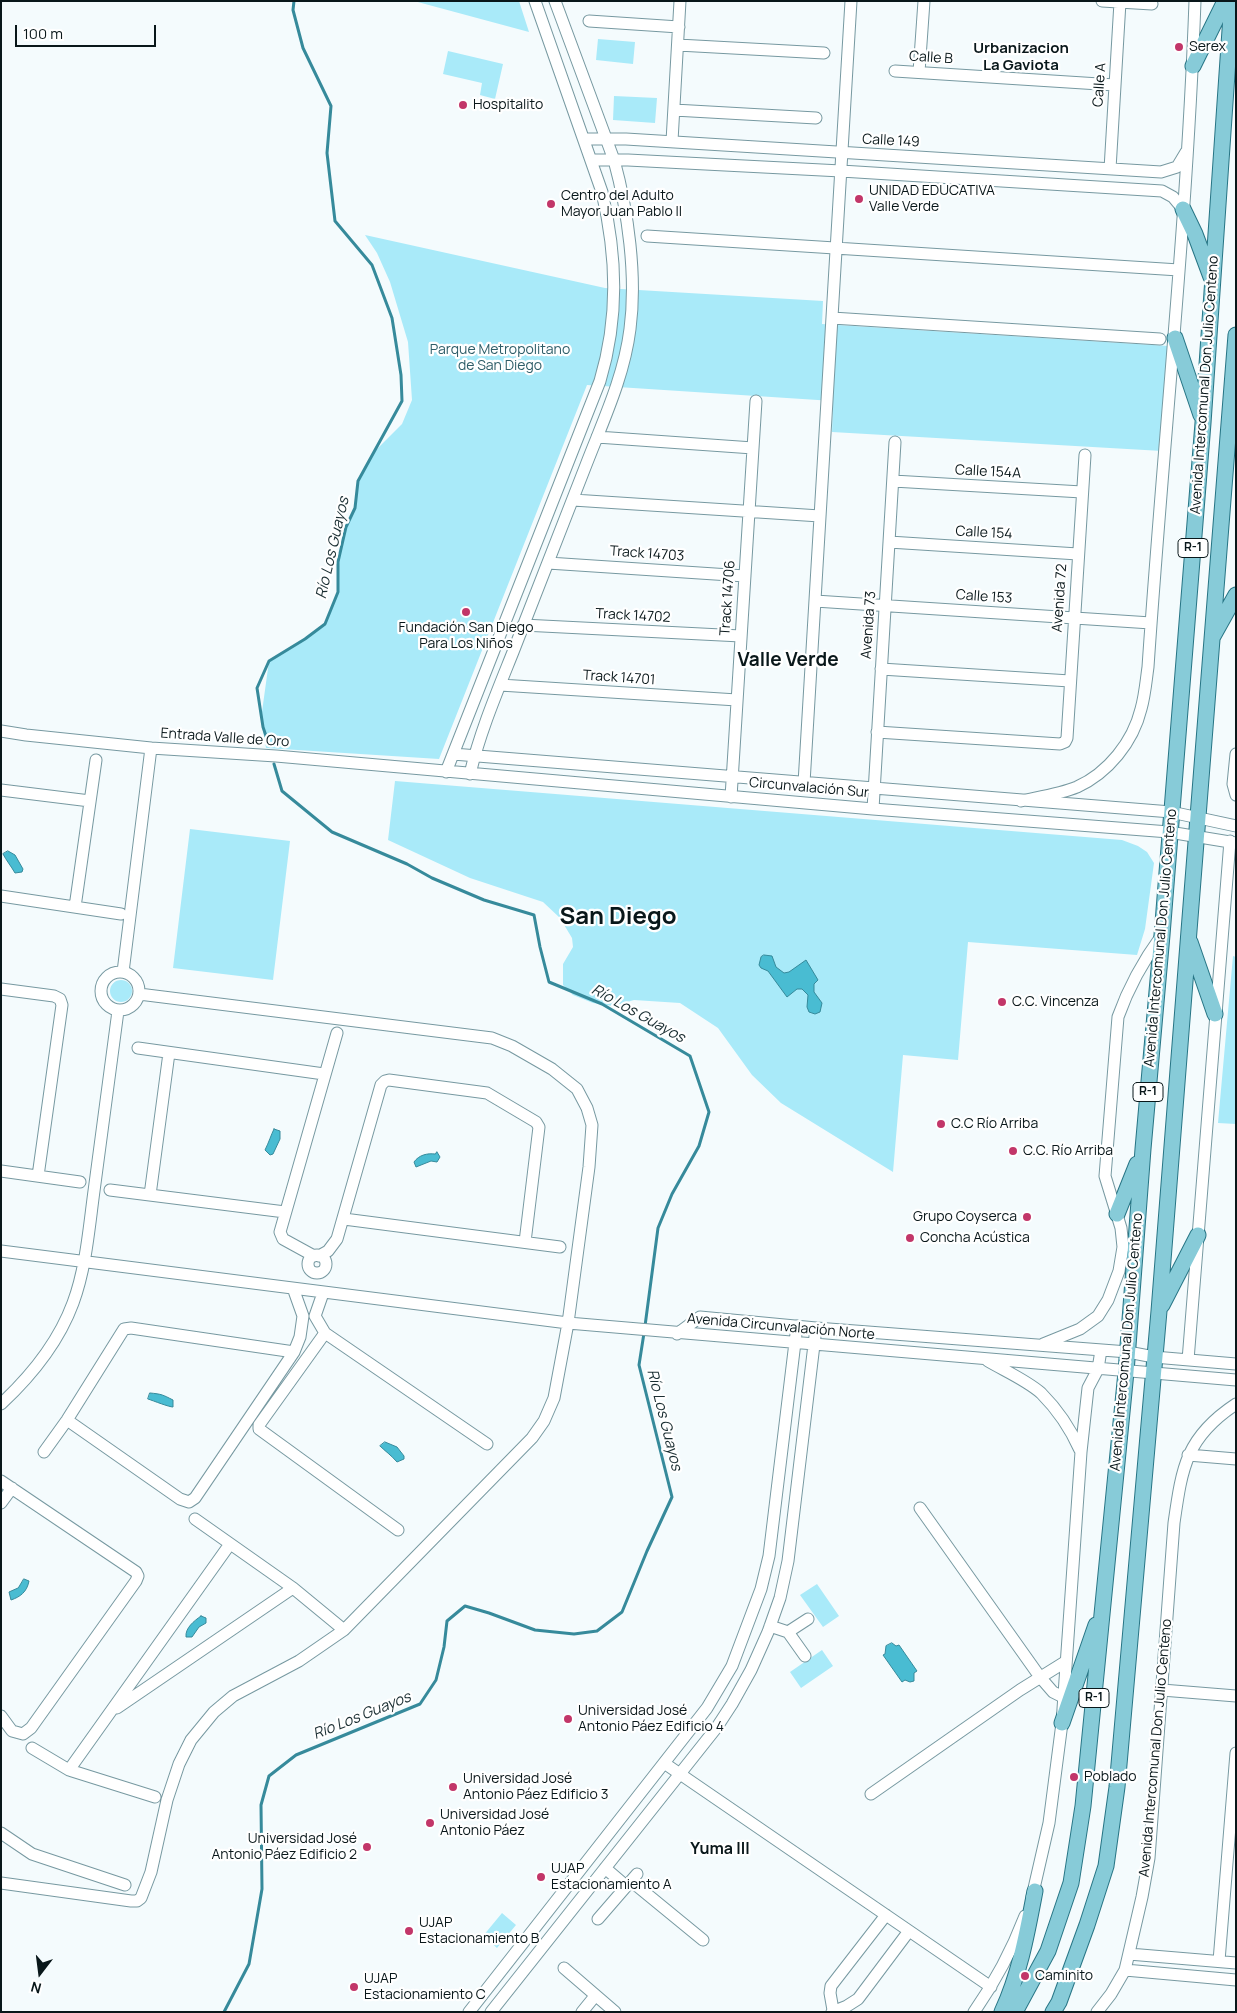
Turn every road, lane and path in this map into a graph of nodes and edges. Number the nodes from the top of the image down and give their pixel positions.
1 (535, 1) edge
2 (555, 1) edge
3 (680, 1) edge
4 (851, 1) edge
5 (924, 1) edge
6 (1102, 1) edge
7 (1196, 1) edge
8 (1225, 1) edge
9 (1232, 1) edge
10 (1120, 2) edge
11 (1152, 4) dead end
12 (589, 21) dead end
13 (679, 27) junction
14 (678, 45) junction
15 (824, 53) dead end
16 (1193, 66) junction
17 (895, 71) dead end
18 (919, 72) junction
19 (1115, 85) junction
20 (674, 110) junction
21 (816, 118) dead end
22 (605, 138) junction
23 (584, 139) junction
24 (672, 142) junction
25 (1187, 150) junction
26 (842, 153) junction
27 (591, 160) junction
28 (614, 160) junction
29 (1110, 169) junction
30 (840, 171) junction
31 (1183, 208) junction
32 (647, 236) dead end
33 (836, 248) junction
34 (1178, 270) junction
35 (1213, 283) junction
36 (832, 318) junction
37 (1236, 335) edge
38 (1167, 338) junction
39 (756, 401) dead end
40 (1204, 422) junction
41 (597, 437) junction
42 (895, 442) dead end
43 (753, 448) junction
44 (1085, 456) dead end
45 (893, 481) junction
46 (1082, 492) junction
47 (572, 500) junction
48 (749, 511) junction
49 (820, 516) junction
50 (889, 542) junction
51 (1078, 554) junction
52 (548, 563) junction
53 (745, 576) junction
54 (1236, 595) edge
55 (815, 601) junction
56 (885, 606) junction
57 (1074, 618) junction
58 (1151, 622) junction
59 (523, 625) junction
60 (741, 636) junction
61 (1210, 642) junction
62 (881, 669) junction
63 (1070, 681) junction
64 (500, 685) junction
65 (737, 700) junction
66 (1, 731) edge
67 (877, 732) junction
68 (151, 748) junction
69 (453, 754) junction
70 (1236, 754) edge
71 (474, 756) junction
72 (96, 760) dead end
73 (1236, 760) edge
74 (446, 772) junction
75 (470, 774) junction
76 (732, 778) junction
77 (804, 783) junction
78 (1, 790) edge
79 (874, 790) junction
80 (1236, 795) edge
81 (731, 797) junction
82 (90, 801) junction
83 (1021, 802) junction
84 (872, 809) junction
85 (1171, 812) junction
86 (1198, 818) junction
87 (1236, 826) edge
88 (1169, 832) junction
89 (1197, 837) junction
90 (1233, 842) edge
91 (1, 896) edge
92 (75, 907) junction
93 (121, 914) dead end
94 (1162, 935) junction
95 (1188, 937) junction
96 (123, 972) junction
97 (1, 990) edge
98 (139, 994) junction
99 (118, 1010) junction
100 (1215, 1014) junction
101 (337, 1033) dead end
102 (138, 1048) dead end
103 (170, 1053) junction
104 (324, 1074) junction
105 (1143, 1149) junction
106 (1, 1171) edge
107 (38, 1176) junction
108 (80, 1182) dead end
109 (110, 1190) dead end
110 (150, 1195) junction
111 (285, 1212) junction
112 (1117, 1214) junction
113 (344, 1219) junction
114 (1198, 1235) junction
115 (525, 1242) junction
116 (560, 1247) dead end
117 (1, 1251) edge
118 (317, 1256) junction
119 (84, 1262) junction
120 (293, 1288) junction
121 (318, 1292) junction
122 (1159, 1311) junction
123 (309, 1316) junction
124 (568, 1323) junction
125 (797, 1326) junction
126 (816, 1328) junction
127 (325, 1333) junction
128 (677, 1334) junction
129 (796, 1344) junction
130 (814, 1345) junction
131 (1039, 1346) junction
132 (1101, 1350) junction
133 (294, 1352) junction
134 (1128, 1352) junction
135 (984, 1359) junction
136 (1188, 1360) junction
137 (1236, 1364) edge
138 (1154, 1365) junction
139 (1098, 1369) junction
140 (1126, 1372) junction
141 (1236, 1380) edge
142 (1, 1404) edge
143 (1236, 1404) edge
144 (67, 1420) junction
145 (487, 1444) dead end
146 (44, 1452) dead end
147 (1081, 1452) junction
148 (1188, 1455) junction
149 (1236, 1459) edge
150 (1, 1481) edge
151 (12, 1488) junction
152 (1, 1503) edge
153 (920, 1508) dead end
154 (195, 1520) dead end
155 (398, 1530) dead end
156 (230, 1544) junction
157 (293, 1588) junction
158 (1104, 1600) junction
159 (808, 1619) dead end
160 (770, 1626) junction
161 (344, 1630) junction
162 (788, 1632) junction
163 (805, 1656) dead end
164 (1065, 1662) junction
165 (1040, 1677) junction
166 (1162, 1690) junction
167 (1236, 1696) edge
168 (1063, 1697) junction
169 (110, 1712) junction
170 (1, 1716) edge
171 (1062, 1724) junction
172 (32, 1748) dead end
173 (1236, 1754) edge
174 (664, 1763) junction
175 (69, 1770) junction
176 (680, 1773) junction
177 (871, 1794) dead end
178 (155, 1797) dead end
179 (1, 1833) edge
180 (605, 1868) junction
181 (631, 1880) junction
182 (1, 1883) edge
183 (124, 1885) dead end
184 (1035, 1891) junction
185 (886, 1915) junction
186 (543, 1918) junction
187 (598, 1919) dead end
188 (557, 1928) junction
189 (909, 1930) junction
190 (703, 1940) dead end
191 (1129, 1954) junction
192 (1219, 1962) junction
193 (1236, 1963) edge
194 (564, 1968) dead end
195 (1125, 1970) junction
196 (1236, 1980) edge
197 (991, 1987) junction
198 (595, 1996) junction
199 (833, 2011) edge
200 (469, 2012) edge
201 (491, 2012) edge
202 (582, 2012) edge
203 (615, 2012) edge
204 (974, 2012) edge
205 (1002, 2012) edge
206 (1015, 2012) edge
207 (1053, 2012) edge
208 (1096, 2012) edge

1 - 23 street
2 - 22 street
3 - 13 street
4 - 26 street
5 - 18 street
6 - 10 street
7 - 16 street
8 - 16 main road
9 - 35 main road, Avenida Intercomunal Don Julio Centeno / R-1
10 - 11 street
10 - 19 street, Calle A
12 - 13 street
13 - 14 street
14 - 15 street
14 - 20 street
16 - 25 street
17 - 18 street, Calle B
18 - 19 street, Calle B
19 - 29 street, Calle A
20 - 21 street
20 - 24 street
22 - 23 street, Calle 149
22 - 24 street, Calle 149
22 - 28 street
23 - 27 street
24 - 26 street, Calle 149
25 - 29 street, Calle 149
25 - 31 street
26 - 29 street, Calle 149
26 - 30 street
27 - 28 street
27 - 69 street
28 - 30 street
28 - 41 street
30 - 31 street
30 - 33 street
31 - 34 street
31 - 35 main road
32 - 33 street
33 - 34 street
33 - 36 street
34 - 38 street
35 - 40 main road, Avenida Intercomunal Don Julio Centeno / R-1
36 - 38 street
36 - 49 street
37 - 61 main road, Avenida Intercomunal Don Julio Centeno / R-1
38 - 40 main road
38 - 58 street
39 - 43 street, Track 14706
40 - 85 main road, Avenida Intercomunal Don Julio Centeno / R-1
41 - 43 street
41 - 47 street
42 - 45 street, Avenida 73
43 - 48 street, Track 14706
44 - 46 street, Avenida 72
45 - 46 street, Calle 154A
45 - 50 street, Avenida 73
46 - 51 street, Avenida 72
47 - 48 street
47 - 52 street
48 - 49 street
48 - 53 street, Track 14706
49 - 55 street
50 - 51 street, Calle 154
50 - 56 street, Avenida 73
51 - 57 street, Avenida 72
52 - 53 street, Track 14703
52 - 59 street
53 - 60 street, Track 14706
54 - 61 main road
55 - 56 street, Calle 153
55 - 77 street
56 - 57 street, Calle 153
56 - 62 street, Avenida 73
57 - 58 street, Calle 153
57 - 63 street, Avenida 72
58 - 83 street
59 - 60 street, Track 14702
59 - 64 street
60 - 65 street, Track 14706
61 - 86 main road, Avenida Intercomunal Don Julio Centeno / R-1
62 - 63 street
62 - 67 street, Avenida 73
63 - 67 street, Avenida 72
64 - 65 street, Track 14701
64 - 71 street
65 - 76 street, Track 14706
66 - 68 street, Entrada Valle de Oro
67 - 79 street, Avenida 73
68 - 74 street, Entrada Valle de Oro
68 - 96 street
69 - 71 street, Circunvalación Sur
69 - 74 street
70 - 73 street
71 - 75 street
71 - 76 street, Circunvalación Sur
72 - 82 street
73 - 80 street
74 - 75 street, Circunvalación Sur
75 - 81 street, Circunvalación Sur
76 - 77 street, Circunvalación Sur
76 - 81 street, Track 14706
77 - 79 street, Circunvalación Sur
78 - 82 street
79 - 83 street, Circunvalación Sur
79 - 84 street, Avenida 73
81 - 84 street, Circunvalación Sur
82 - 92 street
83 - 85 street, Circunvalación Sur
84 - 88 street, Circunvalación Sur
85 - 86 street, Circunvalación Sur
85 - 88 main road, Avenida Intercomunal Don Julio Centeno / R-1
86 - 87 street
86 - 89 main road, Avenida Intercomunal Don Julio Centeno / R-1
88 - 89 street, Circunvalación Sur
88 - 94 main road, Avenida Intercomunal Don Julio Centeno / R-1
89 - 90 street
89 - 95 main road, Avenida Intercomunal Don Julio Centeno / R-1
90 - 100 street
91 - 92 street
92 - 93 street
94 - 105 main road, Avenida Intercomunal Don Julio Centeno / R-1
94 - 112 street
95 - 100 main road
95 - 122 main road, Avenida Intercomunal Don Julio Centeno / R-1
96 - 98 street
96 - 99 street
97 - 107 street
98 - 99 street
98 - 124 street
99 - 119 street
100 - 114 street
101 - 104 street
102 - 103 street
103 - 104 street
103 - 110 street
104 - 111 street
105 - 112 main road
105 - 134 main road, Avenida Intercomunal Don Julio Centeno / R-1
106 - 107 street
107 - 108 street
109 - 110 street
110 - 111 street
111 - 118 street
112 - 131 street
113 - 115 street
113 - 115 street
113 - 118 street
114 - 122 main road
114 - 136 street
115 - 116 street
117 - 119 street
118 - 121 street
119 - 120 street
119 - 142 street
120 - 121 street
120 - 123 street
121 - 123 street
121 - 124 street
122 - 138 main road, Avenida Intercomunal Don Julio Centeno / R-1
123 - 127 street
123 - 133 street
124 - 128 street
124 - 161 street
125 - 126 street, Avenida Circunvalación Norte
125 - 128 street, Avenida Circunvalación Norte
125 - 129 street
126 - 130 street
126 - 131 street, Avenida Circunvalación Norte
127 - 145 street
127 - 155 street
128 - 129 street, Avenida Circunvalación Norte
129 - 130 street, Avenida Circunvalación Norte
129 - 174 street
130 - 135 street, Avenida Circunvalación Norte
130 - 160 street
131 - 132 street, Avenida Circunvalación Norte
132 - 134 street, Avenida Circunvalación Norte
132 - 139 street
133 - 144 street
133 - 144 street
134 - 138 street, Avenida Circunvalación Norte
134 - 140 main road, Avenida Intercomunal Don Julio Centeno / R-1
135 - 139 street, Avenida Circunvalación Norte
135 - 147 street
136 - 137 street, Avenida Circunvalación Norte
136 - 138 street, Avenida Circunvalación Norte
138 - 140 street, Avenida Circunvalación Norte
138 - 141 street, Avenida Circunvalación Norte
138 - 207 main road, Avenida Intercomunal Don Julio Centeno / R-1
139 - 140 street, Avenida Circunvalación Norte
139 - 147 street
140 - 158 main road, Avenida Intercomunal Don Julio Centeno / R-1
143 - 148 street, Avenida Intercomunal Don Julio Centeno
144 - 146 street
147 - 164 street
148 - 149 street
148 - 166 street, Avenida Intercomunal Don Julio Centeno
150 - 151 street
151 - 152 street
151 - 170 street
153 - 165 street
154 - 156 street
156 - 157 street
156 - 169 street
157 - 161 street
157 - 169 street
158 - 171 main road
158 - 206 main road, Avenida Intercomunal Don Julio Centeno / R-1
159 - 162 street
160 - 162 street
160 - 176 street
161 - 182 street
162 - 163 street
164 - 165 street
164 - 168 street
165 - 168 street
165 - 177 street
166 - 167 street
166 - 191 street, Avenida Intercomunal Don Julio Centeno
168 - 171 street
169 - 175 street
171 - 184 street
172 - 175 street
173 - 192 street
174 - 176 street
174 - 186 street
175 - 178 street
176 - 180 street
176 - 185 street
179 - 183 street
180 - 181 street
180 - 188 street
181 - 187 street
181 - 190 street
184 - 197 street
184 - 205 main road
185 - 189 street
185 - 199 street
186 - 188 street
186 - 200 street
188 - 201 street
189 - 197 street
189 - 199 street
191 - 192 street
191 - 195 street, Avenida Intercomunal Don Julio Centeno
192 - 193 street
194 - 198 street
195 - 196 street
195 - 208 street, Avenida Intercomunal Don Julio Centeno
197 - 204 street
198 - 202 street
198 - 203 street

